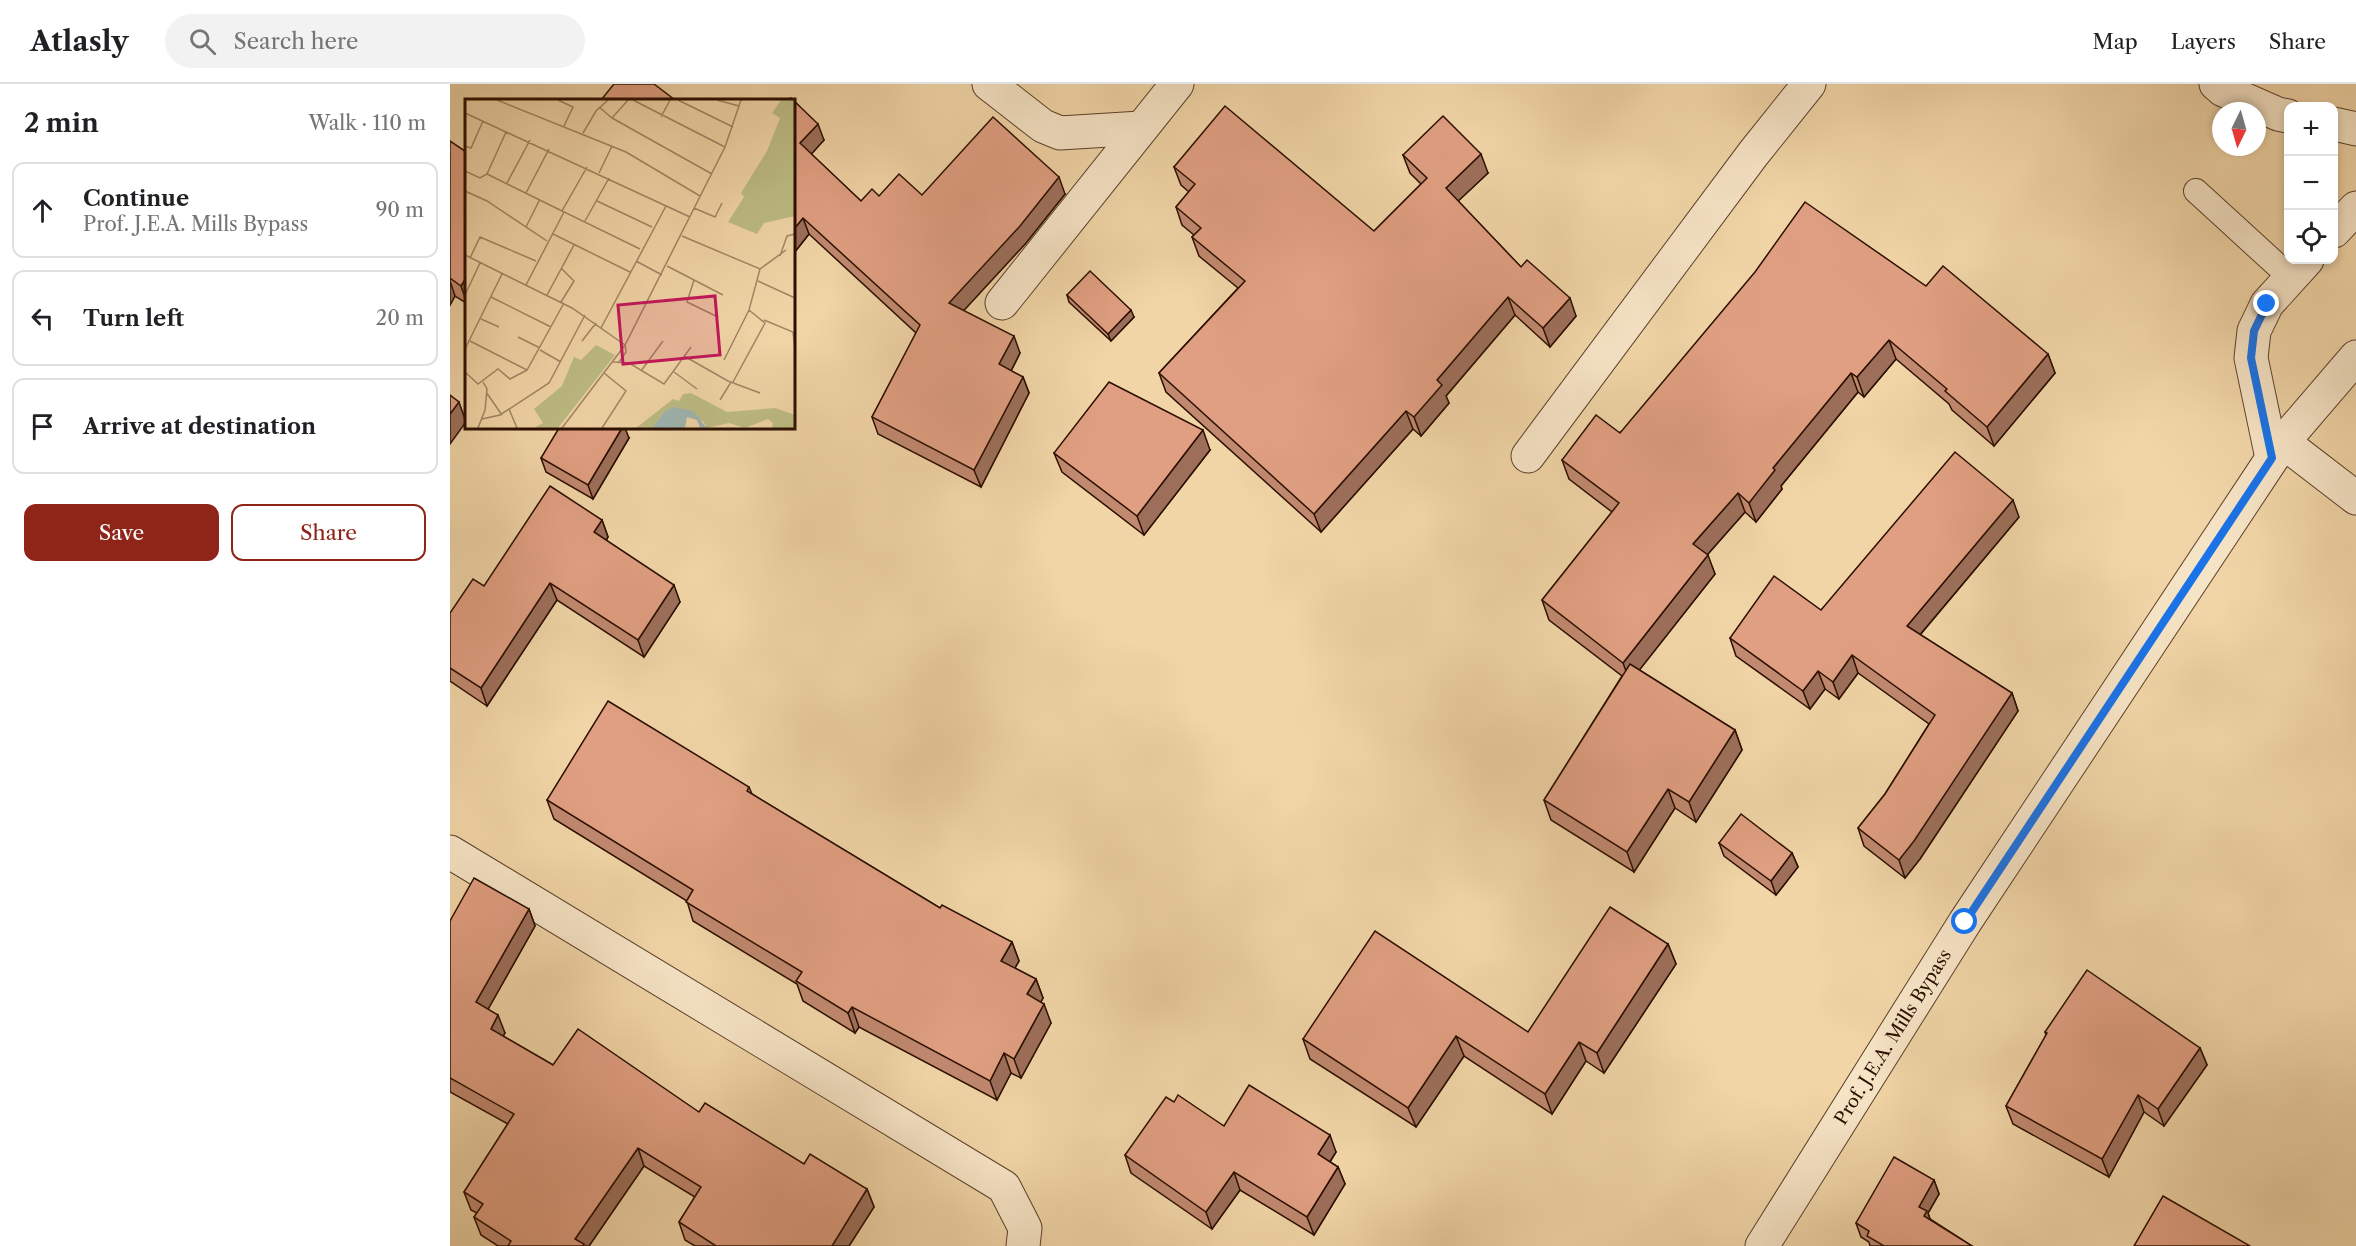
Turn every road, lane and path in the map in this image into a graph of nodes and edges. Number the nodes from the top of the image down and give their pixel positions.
1 (989, 84) edge
2 (1177, 84) edge
3 (1809, 84) edge
4 (2216, 84) edge
5 (2284, 115) edge
6 (2338, 125) edge
7 (1141, 128) junction
8 (2356, 129) edge
9 (2196, 191) dead end
10 (2356, 208) edge
11 (2338, 227) edge
12 (2298, 268) edge
13 (1002, 303) dead end
14 (2356, 357) edge
15 (2277, 450) junction
16 (1528, 456) dead end
17 (2356, 498) edge
18 (450, 852) edge
19 (1023, 1246) edge
20 (1762, 1246) edge

1 - 7 street
2 - 7 street
3 - 16 street
4 - 5 street
6 - 8 street
7 - 13 street
9 - 12 lane
10 - 11 street
12 - 15 street
14 - 15 street, Prof. J.E.A. Mills Bypass
15 - 17 street
15 - 20 street, Prof. J.E.A. Mills Bypass
18 - 19 street

